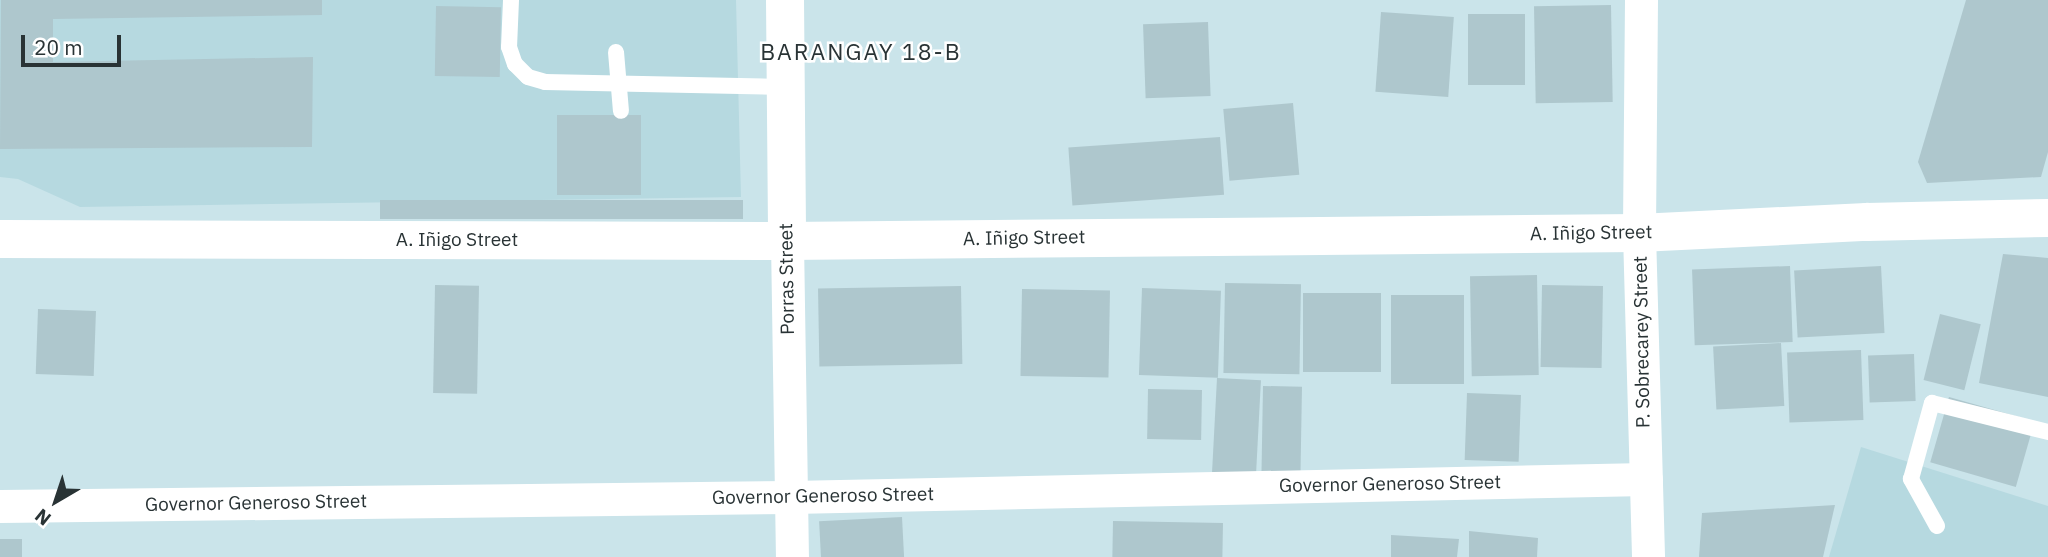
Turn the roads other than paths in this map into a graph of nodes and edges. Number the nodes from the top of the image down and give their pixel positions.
1 (511, 0) edge
2 (785, 0) edge
3 (1641, 0) edge
4 (616, 52) dead end
5 (618, 84) junction
6 (784, 87) junction
7 (621, 111) dead end
8 (2048, 218) edge
9 (1639, 233) junction
10 (0, 239) edge
11 (787, 241) junction
12 (2048, 432) edge
13 (1646, 479) junction
14 (792, 497) junction
15 (0, 506) edge
16 (1937, 526) dead end
17 (792, 557) edge
18 (1648, 557) edge

1 - 5 lane
2 - 6 street, Porras Street
3 - 9 street, P. Sobrecarey Street
4 - 5 lane
5 - 6 lane
5 - 7 lane
6 - 11 street, Porras Street
8 - 9 street, A. Iñigo Street
9 - 11 street, A. Iñigo Street
9 - 13 street, P. Sobrecarey Street
10 - 11 street, A. Iñigo Street
11 - 14 street, Porras Street
12 - 16 lane
13 - 14 street, Governor Generoso Street
13 - 18 street, P. Sobrecarey Street
14 - 15 street, Governor Generoso Street
14 - 17 street, Porras Street

